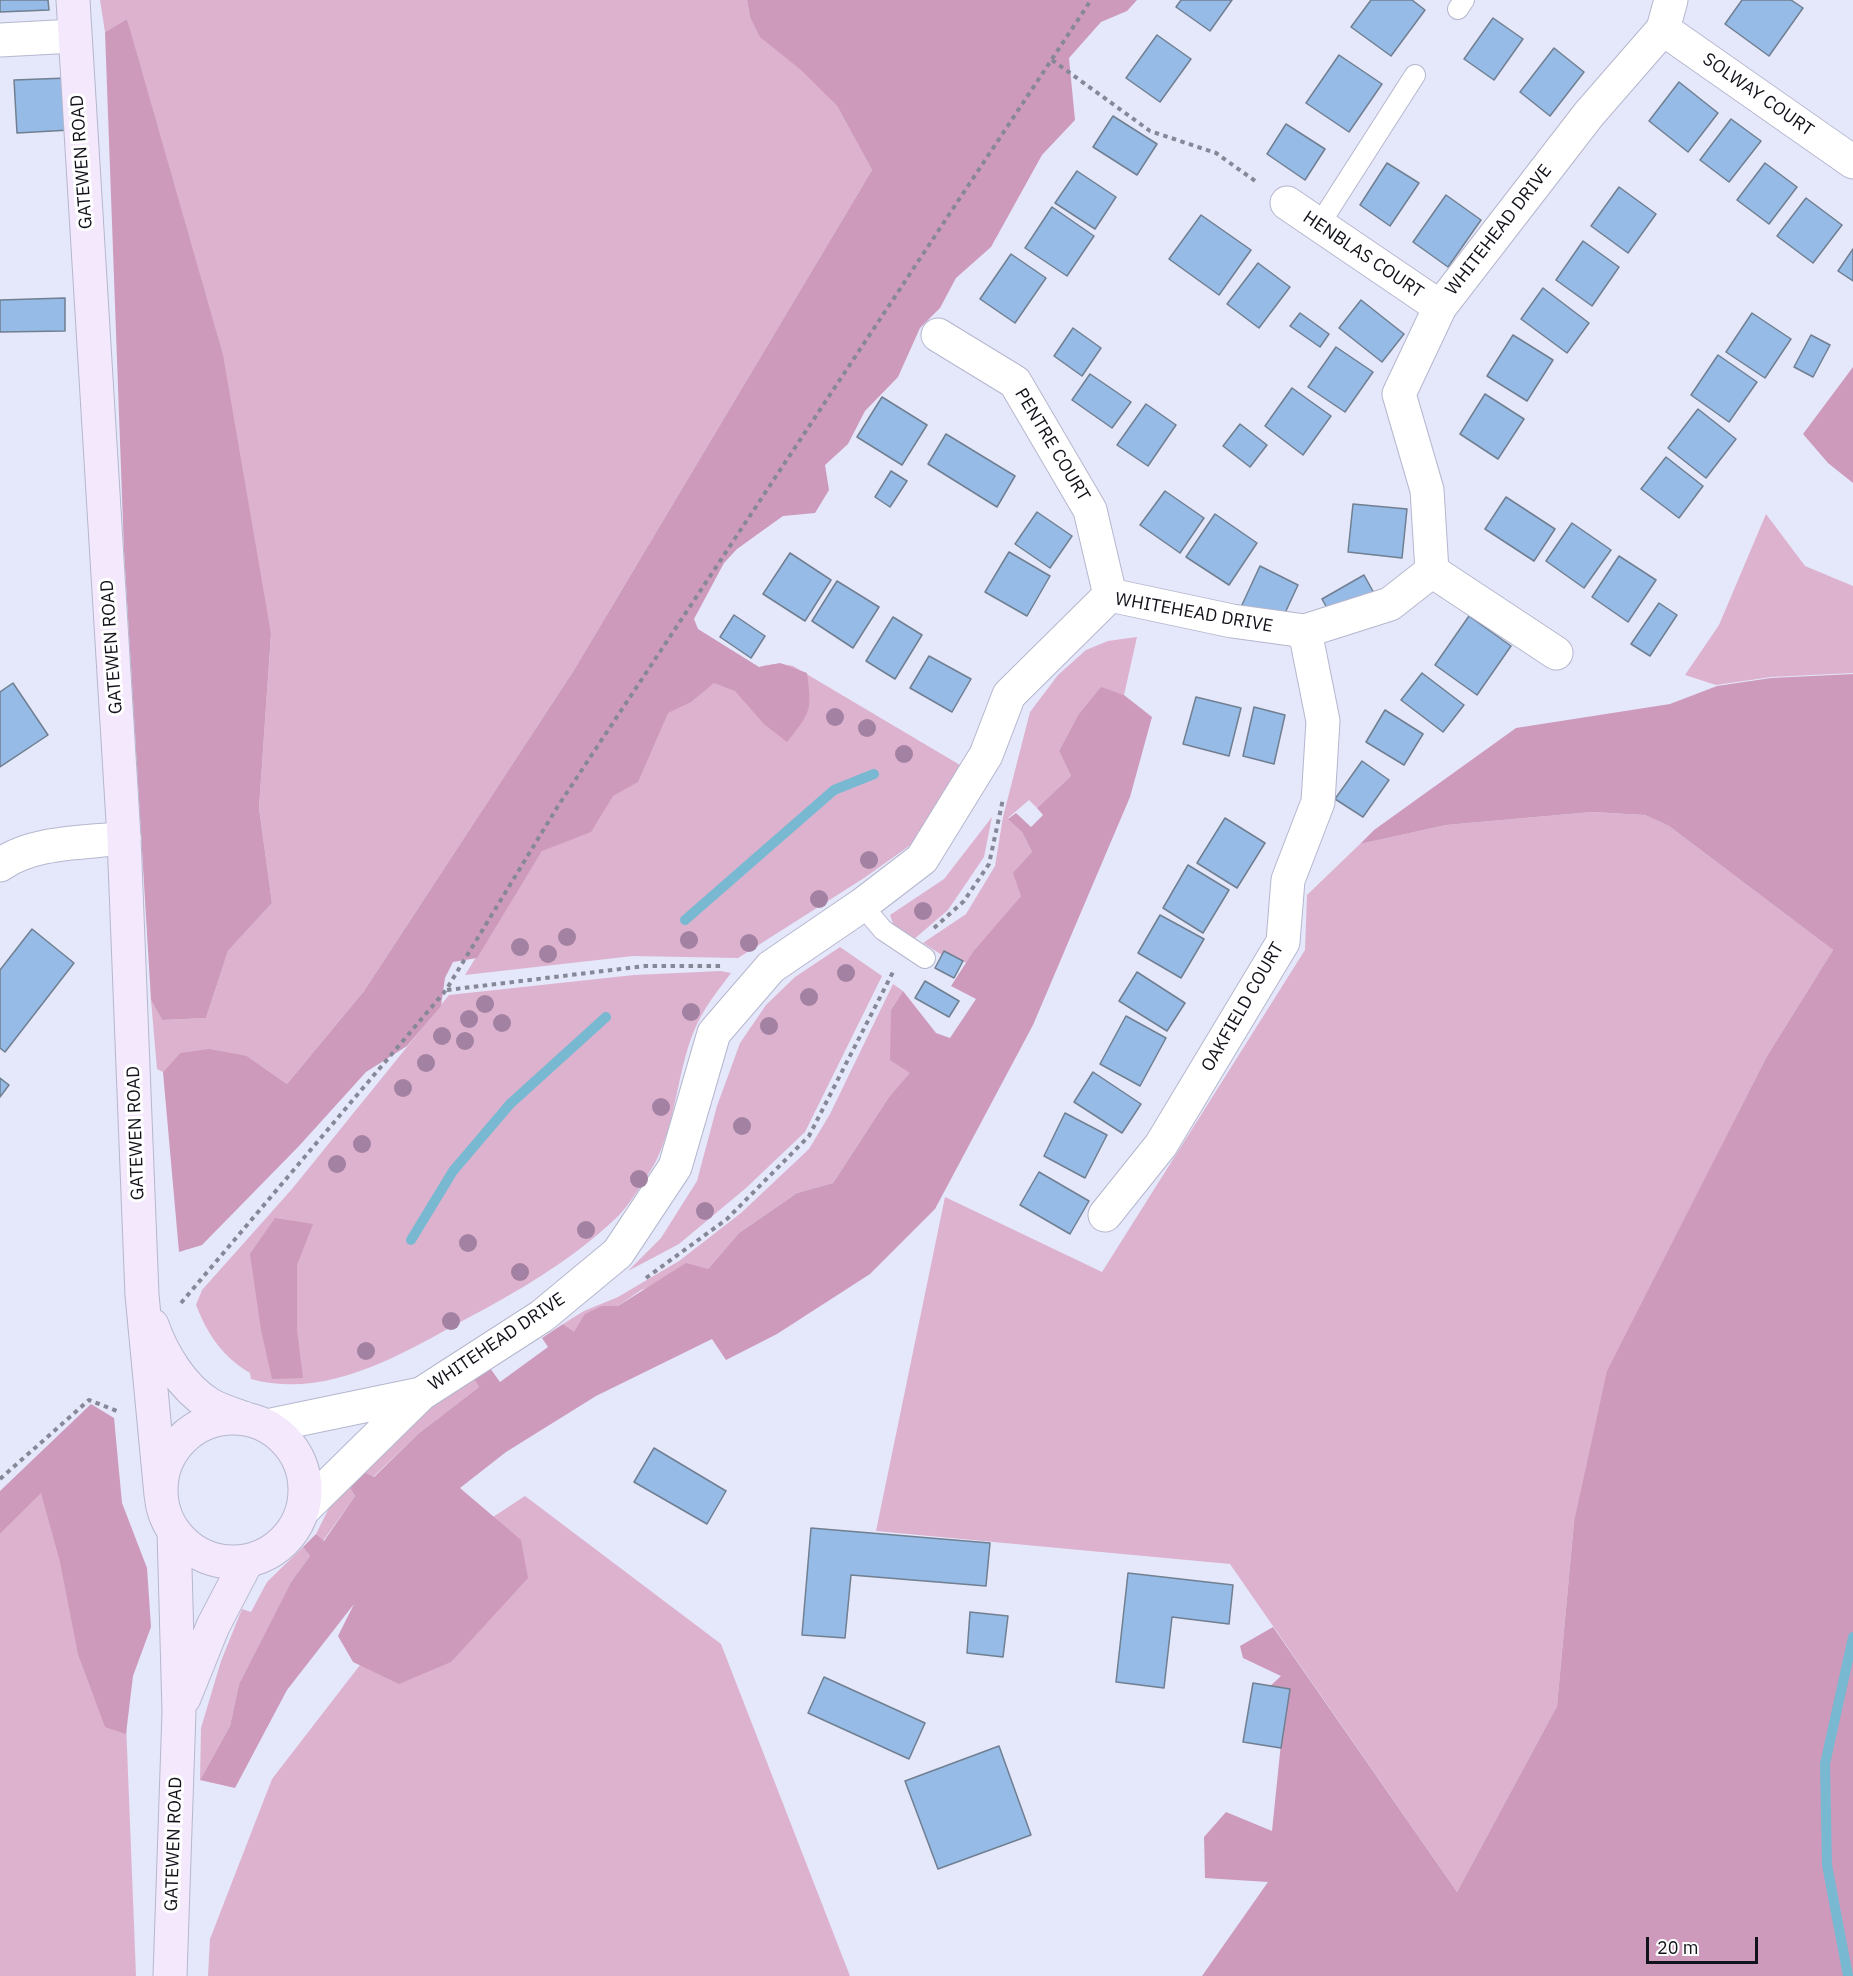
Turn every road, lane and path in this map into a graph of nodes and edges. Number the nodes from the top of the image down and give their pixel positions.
1 (73, 0) edge
2 (1091, 0) edge
3 (1667, 14) edge
4 (74, 36) junction
5 (0, 40) edge
6 (1052, 60) junction
7 (1415, 75) dead end
8 (1853, 162) edge
9 (1287, 203) joint
10 (1319, 225) junction
11 (1440, 307) junction
12 (938, 334) dead end
13 (1432, 571) junction
14 (1110, 595) junction
15 (1305, 631) junction
16 (1556, 653) dead end
17 (986, 755) junction
18 (124, 838) junction
19 (0, 865) edge
20 (862, 906) junction
21 (918, 953) junction
22 (771, 967) junction
23 (446, 990) junction
24 (1105, 1215) dead end
25 (636, 1284) dead end
26 (142, 1295) junction
27 (176, 1308) dead end
28 (421, 1394) junction
29 (255, 1422) junction
30 (154, 1426) junction
31 (0, 1479) edge
32 (161, 1495) junction
33 (303, 1510) junction
34 (174, 1532) junction
35 (247, 1561) junction
36 (179, 1712) junction
37 (170, 1976) edge

1 - 4 main road, GATEWEN ROAD
2 - 6 path
3 - 8 street, SOLWAY COURT
3 - 11 street, WHITEHEAD DRIVE
4 - 5 street
4 - 18 main road, GATEWEN ROAD
6 - 9 path
6 - 23 path
7 - 10 lane
9 - 10 street, HENBLAS COURT
10 - 11 street, HENBLAS COURT
11 - 13 street, WHITEHEAD DRIVE
12 - 14 street, PENTRE COURT
13 - 15 street, WHITEHEAD DRIVE
13 - 16 street
14 - 15 street, WHITEHEAD DRIVE
14 - 17 street, WHITEHEAD DRIVE
15 - 24 street, OAKFIELD COURT
17 - 20 street, WHITEHEAD DRIVE
17 - 21 path
18 - 19 street
18 - 26 main road, GATEWEN ROAD
20 - 21 lane
20 - 22 street, WHITEHEAD DRIVE
21 - 25 path
22 - 23 path
22 - 28 street, WHITEHEAD DRIVE
23 - 27 path
26 - 29 main road, GATEWEN ROAD
26 - 30 main road, GATEWEN ROAD
28 - 29 street, WHITEHEAD DRIVE
28 - 33 street, WHITEHEAD DRIVE
29 - 32 main road, GATEWEN ROAD
29 - 33 main road, GATEWEN ROAD
30 - 31 path
30 - 32 main road, GATEWEN ROAD
32 - 34 main road, GATEWEN ROAD
33 - 35 main road, GATEWEN ROAD
34 - 35 main road, GATEWEN ROAD
34 - 36 main road, GATEWEN ROAD
35 - 36 main road, GATEWEN ROAD
36 - 37 main road, GATEWEN ROAD

